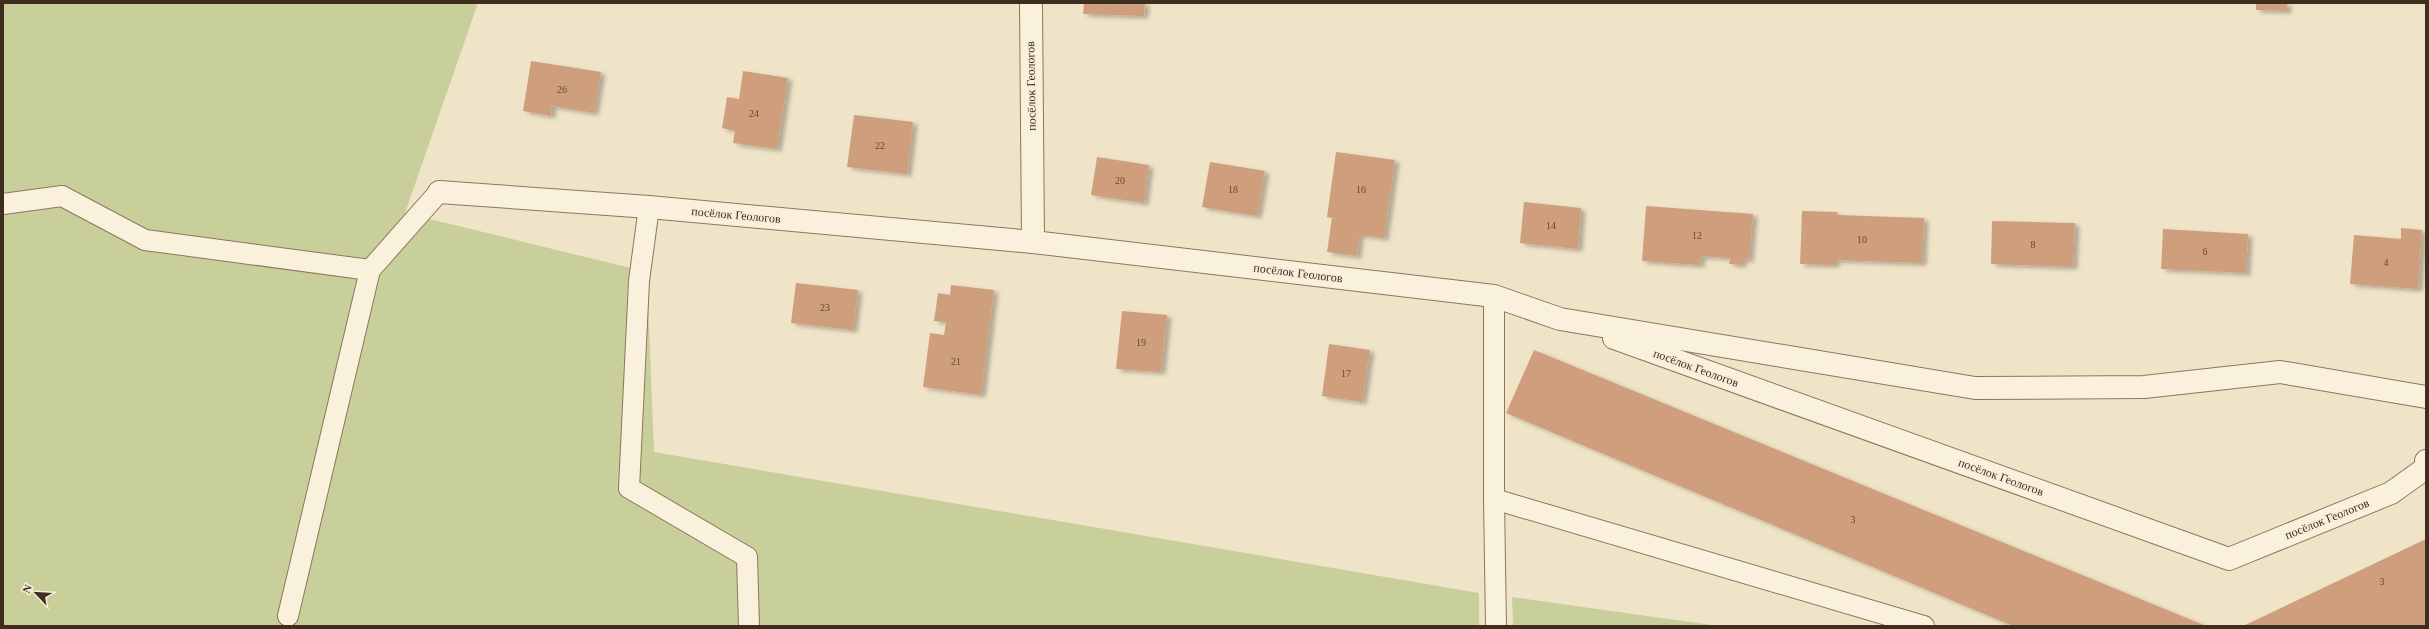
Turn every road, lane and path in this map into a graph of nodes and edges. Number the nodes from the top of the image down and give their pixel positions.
1 (1030, 3) edge
2 (439, 192) joint
3 (3, 204) edge
4 (649, 207) junction
5 (1033, 242) junction
6 (370, 270) junction
7 (1494, 296) junction
8 (1560, 319) junction
9 (2426, 397) edge
10 (2426, 461) edge
11 (2426, 468) edge
12 (1494, 499) junction
13 (288, 616) dead end
14 (749, 626) edge
15 (1496, 626) edge
16 (1924, 626) edge

1 - 5 street, посёлок Геологов
2 - 4 street, посёлок Геологов
2 - 6 lane
3 - 6 lane
4 - 5 street, посёлок Геологов
4 - 14 lane
5 - 7 street, посёлок Геологов
6 - 13 lane
7 - 8 street, посёлок Геологов
7 - 12 lane
8 - 9 street, посёлок Геологов
8 - 11 street, посёлок Геологов
10 - 11 street, посёлок Геологов
12 - 15 lane
12 - 16 lane

